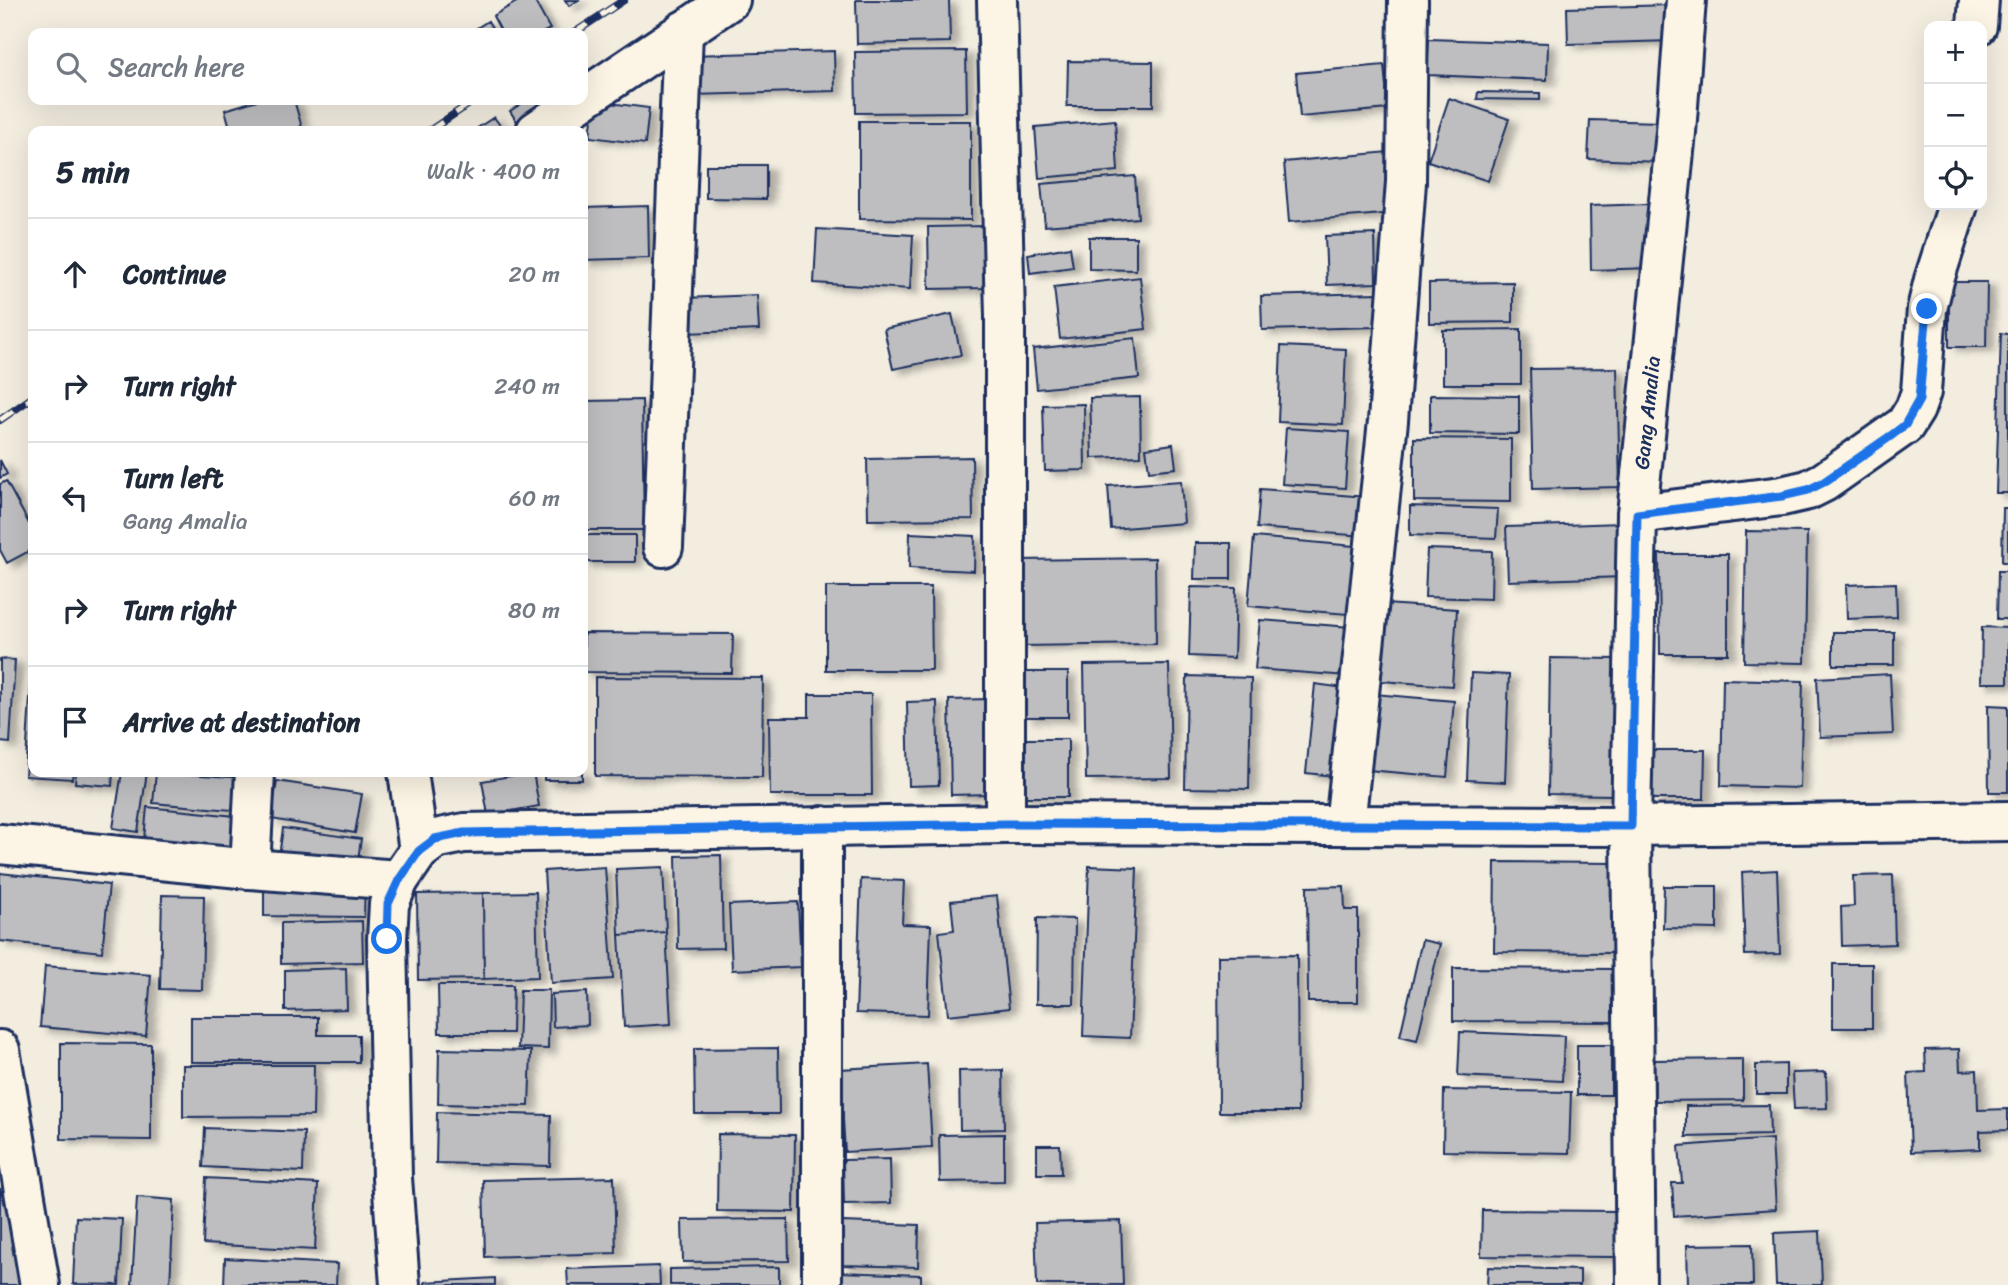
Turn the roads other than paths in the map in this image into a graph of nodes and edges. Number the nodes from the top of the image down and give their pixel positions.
1 (730, 0) edge
2 (997, 0) edge
3 (1408, 0) edge
4 (1686, 0) edge
5 (1979, 0) edge
6 (1977, 21) edge
7 (683, 31) junction
8 (588, 96) edge
9 (575, 105) edge
10 (543, 126) edge
11 (1956, 210) edge
12 (1637, 514) junction
13 (663, 547) dead end
14 (255, 777) edge
15 (408, 777) edge
16 (2008, 821) edge
17 (1005, 824) junction
18 (1345, 825) junction
19 (822, 826) junction
20 (1631, 826) junction
21 (0, 844) edge
22 (409, 865) junction
23 (250, 869) junction
24 (0, 1050) edge
25 (40, 1285) edge
26 (400, 1285) edge
27 (822, 1285) edge
28 (1636, 1285) edge

1 - 7 street
2 - 17 street
3 - 18 street
4 - 12 street, Gang Amalia
5 - 6 street
7 - 8 street
7 - 13 street
9 - 10 street
11 - 12 street
12 - 20 street, Gang Amalia
14 - 23 street
15 - 22 street
16 - 20 street
17 - 18 street
17 - 19 street
18 - 20 street
19 - 22 street
19 - 27 street
20 - 28 street, Gang Amalia
21 - 23 street
22 - 23 street
22 - 26 street
24 - 25 street

